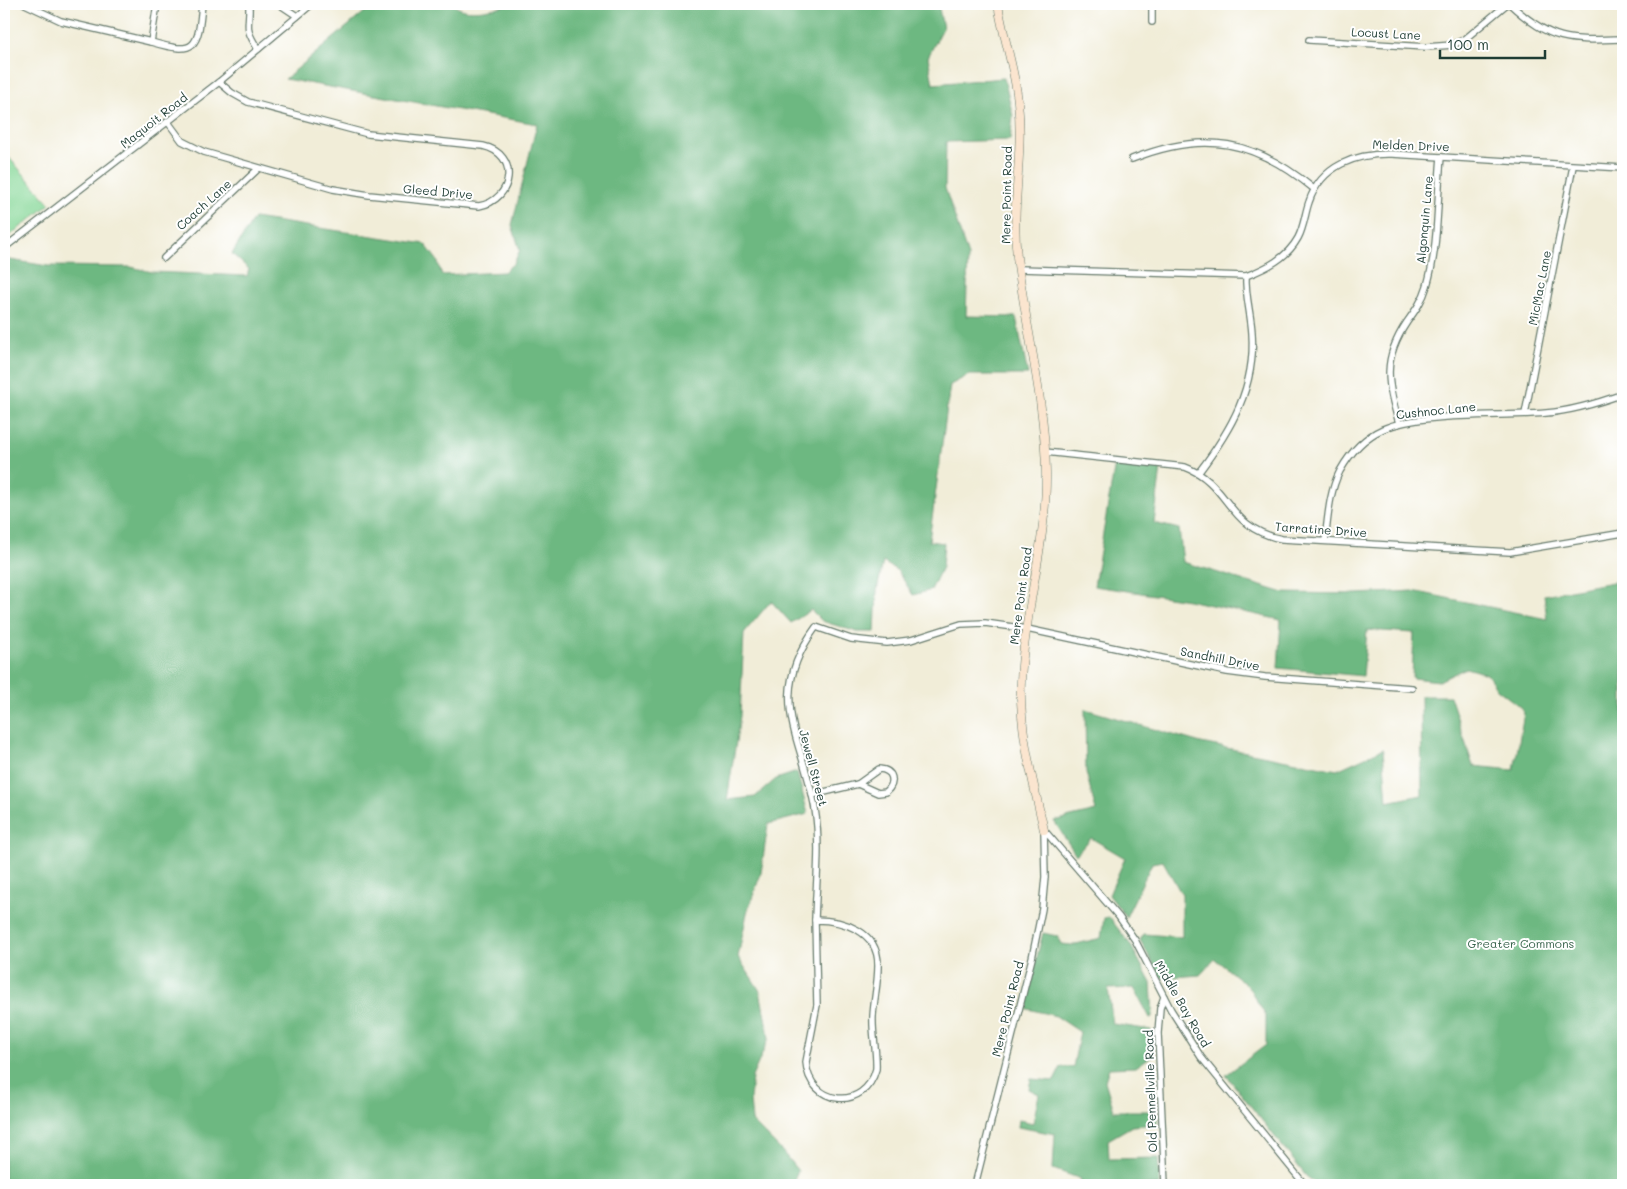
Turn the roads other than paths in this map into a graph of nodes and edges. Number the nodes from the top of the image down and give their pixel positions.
1 (25, 4) edge
2 (157, 4) edge
3 (202, 4) edge
4 (249, 4) edge
5 (279, 4) edge
6 (312, 4) edge
7 (998, 4) edge
8 (1152, 4) edge
9 (1508, 4) edge
10 (297, 16) junction
11 (1152, 22) dead end
12 (1623, 39) edge
13 (1310, 40) dead end
14 (151, 42) junction
15 (258, 48) junction
16 (219, 82) junction
17 (168, 122) junction
18 (1441, 157) junction
19 (1132, 159) dead end
20 (1573, 166) junction
21 (1623, 168) edge
22 (258, 169) junction
23 (1314, 189) junction
24 (4, 248) edge
25 (164, 258) dead end
26 (1020, 269) junction
27 (1246, 276) junction
28 (1623, 394) edge
29 (1525, 414) junction
30 (1399, 423) junction
31 (1045, 452) junction
32 (1200, 472) junction
33 (1623, 534) edge
34 (1325, 542) junction
35 (816, 627) joint
36 (1027, 629) junction
37 (1412, 688) dead end
38 (858, 784) junction
39 (812, 795) junction
40 (1044, 830) junction
41 (815, 920) junction
42 (1164, 997) junction
43 (975, 1185) edge
44 (1165, 1185) edge
45 (1305, 1185) edge

1 - 14 street
2 - 14 street
3 - 14 street
4 - 15 street
5 - 10 street
6 - 10 street, Maquoit Road
7 - 26 street, Mere Point Road
8 - 11 street
9 - 12 street
9 - 13 street, Locust Lane
10 - 15 street, Maquoit Road
15 - 16 street, Maquoit Road
16 - 17 street, Maquoit Road
16 - 22 street, Gleed Drive
17 - 22 street, Gleed Drive
17 - 24 street, Maquoit Road
18 - 20 street, Melden Drive
18 - 23 street, Melden Drive
18 - 30 street, Algonquin Lane
19 - 23 street
20 - 21 street, Melden Drive
20 - 29 street, MicMac Lane
22 - 25 street, Coach Lane
23 - 27 street, Melden Drive
26 - 27 street, Melden Drive
26 - 31 street, Mere Point Road
27 - 32 street
28 - 29 street, Cushnoc Lane
29 - 30 street, Cushnoc Lane
30 - 34 street, Cushnoc Lane
31 - 32 street, Tarratine Drive
31 - 36 street, Mere Point Road
32 - 34 street, Tarratine Drive
33 - 34 street, Tarratine Drive
35 - 36 street, Sandhill Drive
35 - 39 street, Jewell Street
36 - 37 street, Sandhill Drive
36 - 40 street, Mere Point Road
38 - 38 street
38 - 39 street
39 - 41 street, Jewell Street
40 - 42 street, Middle Bay Road
40 - 43 street, Mere Point Road
41 - 41 street, Jewell Street
42 - 44 street, Old Pennellville Road
42 - 45 street, Middle Bay Road

